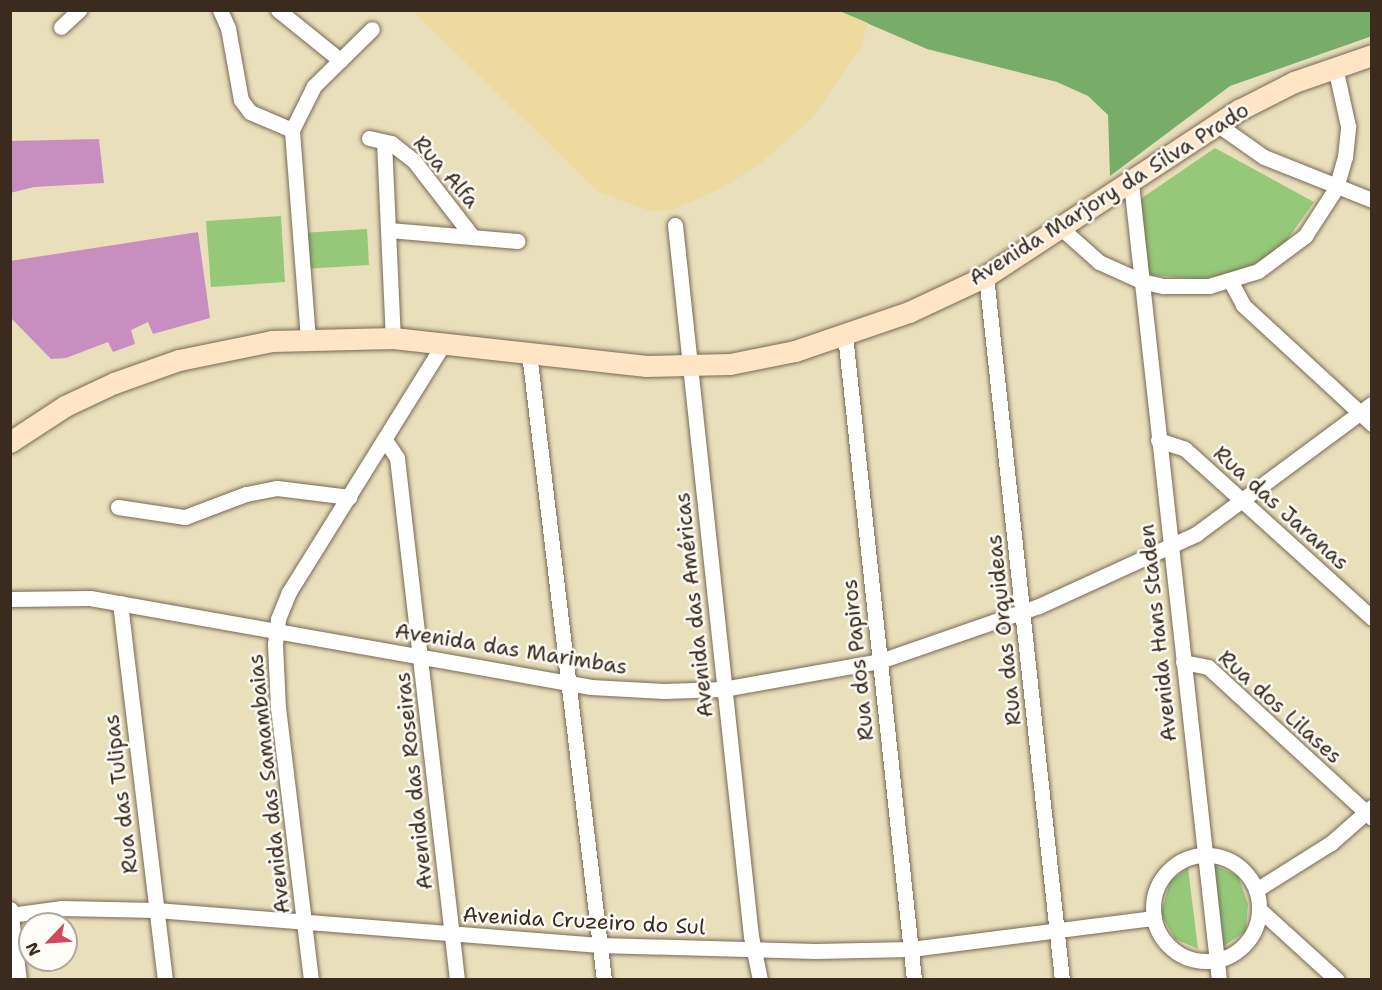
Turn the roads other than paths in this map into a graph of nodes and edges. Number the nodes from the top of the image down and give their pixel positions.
1 (79, 10) edge
2 (220, 10) edge
3 (278, 10) edge
4 (60, 27) dead end
5 (372, 29) dead end
6 (1371, 56) edge
7 (340, 60) junction
8 (1335, 67) junction
9 (1217, 124) junction
10 (292, 130) junction
11 (1131, 183) junction
12 (1336, 188) junction
13 (1371, 201) edge
14 (675, 225) dead end
15 (1062, 229) junction
16 (388, 230) junction
17 (472, 236) junction
18 (518, 241) dead end
19 (986, 276) junction
20 (1141, 281) junction
21 (1231, 282) junction
22 (845, 335) junction
23 (393, 338) junction
24 (308, 339) junction
25 (444, 343) junction
26 (529, 353) junction
27 (691, 366) junction
28 (1368, 414) edge
29 (386, 440) junction
30 (1158, 441) junction
31 (10, 442) edge
32 (349, 497) junction
33 (1242, 502) junction
34 (118, 507) dead end
35 (1170, 548) junction
36 (10, 599) edge
37 (120, 603) junction
38 (1023, 612) junction
39 (1371, 618) edge
40 (276, 632) junction
41 (422, 656) junction
42 (879, 661) junction
43 (1183, 662) junction
44 (568, 684) junction
45 (723, 689) junction
46 (1370, 813) edge
47 (1203, 854) junction
48 (1256, 890) junction
49 (10, 909) edge
50 (1259, 909) junction
51 (156, 910) junction
52 (11, 915) edge
53 (1154, 918) junction
54 (305, 923) junction
55 (1056, 930) junction
56 (452, 935) junction
57 (600, 945) junction
58 (910, 949) junction
59 (755, 951) junction
60 (1216, 960) junction
61 (19, 980) edge
62 (165, 980) edge
63 (311, 980) edge
64 (457, 980) edge
65 (604, 980) edge
66 (760, 980) edge
67 (914, 980) edge
68 (1062, 980) edge
69 (1219, 980) edge
70 (1337, 980) edge

1 - 4 street
2 - 10 street
3 - 7 street
5 - 7 street
6 - 8 main road, Avenida Marjory da Silva Prado
7 - 10 street
8 - 9 main road, Avenida Marjory da Silva Prado
8 - 12 street
9 - 11 main road, Avenida Marjory da Silva Prado
9 - 12 street
10 - 24 street
11 - 15 main road, Avenida Marjory da Silva Prado
11 - 20 street, Avenida Hans Staden
12 - 13 street
12 - 21 street
14 - 27 street, Avenida das Américas
15 - 19 main road, Avenida Marjory da Silva Prado
15 - 20 street
16 - 17 street, Rua Alfa
16 - 17 street, Rua Alfa
16 - 23 street, Rua Alfa
17 - 18 street, Rua Alfa
19 - 22 main road, Avenida Marjory da Silva Prado
19 - 38 street, Rua das Orquideas
20 - 21 street
20 - 30 street, Avenida Hans Staden
21 - 28 street
22 - 27 main road, Avenida Marjory da Silva Prado
22 - 42 street, Rua dos Papiros
23 - 24 main road, Avenida Marjory da Silva Prado
23 - 25 main road, Avenida Marjory da Silva Prado
24 - 31 main road, Avenida Marjory da Silva Prado
25 - 26 main road, Avenida Marjory da Silva Prado
25 - 29 street, Avenida das Samambaias
26 - 27 main road, Avenida Marjory da Silva Prado
26 - 44 street
27 - 45 street, Avenida das Américas
28 - 33 street, Avenida das Marimbas
29 - 32 street, Avenida das Samambaias
29 - 41 street, Avenida das Roseiras
30 - 33 street, Rua das Jaranas
30 - 35 street, Avenida Hans Staden
32 - 34 street
32 - 40 street, Avenida das Samambaias
33 - 35 street, Avenida das Marimbas
33 - 39 street, Rua das Jaranas
35 - 38 street, Avenida das Marimbas
35 - 43 street, Avenida Hans Staden
36 - 37 street, Avenida das Marimbas
37 - 40 street, Avenida das Marimbas
37 - 51 street, Rua das Tulipas
38 - 42 street, Avenida das Marimbas
38 - 55 street, Rua das Orquideas
40 - 41 street, Avenida das Marimbas
40 - 54 street, Avenida das Samambaias
41 - 44 street, Avenida das Marimbas
41 - 56 street, Avenida das Roseiras
42 - 45 street, Avenida das Marimbas
42 - 58 street, Rua dos Papiros
43 - 46 street, Rua dos Lilases
43 - 47 street, Avenida Hans Staden
44 - 45 street, Avenida das Marimbas
44 - 57 street
45 - 59 street, Avenida das Américas
46 - 48 street
47 - 48 street
47 - 53 street
47 - 60 street, Avenida Hans Staden
48 - 50 street
49 - 52 street
50 - 60 street
50 - 70 street
51 - 52 street, Avenida Cruzeiro do Sul
51 - 54 street, Avenida Cruzeiro do Sul
51 - 62 street, Rua das Tulipas
52 - 61 street
53 - 55 street, Avenida Cruzeiro do Sul
53 - 60 street
54 - 56 street, Avenida Cruzeiro do Sul
54 - 63 street, Avenida das Samambaias
55 - 58 street, Avenida Cruzeiro do Sul
55 - 68 street, Rua das Orquideas
56 - 57 street, Avenida Cruzeiro do Sul
56 - 64 street, Avenida das Roseiras
57 - 59 street, Avenida Cruzeiro do Sul
57 - 65 street
58 - 59 street, Avenida Cruzeiro do Sul
58 - 67 street, Rua dos Papiros
59 - 66 street, Avenida das Américas
60 - 69 street, Avenida Hans Staden

